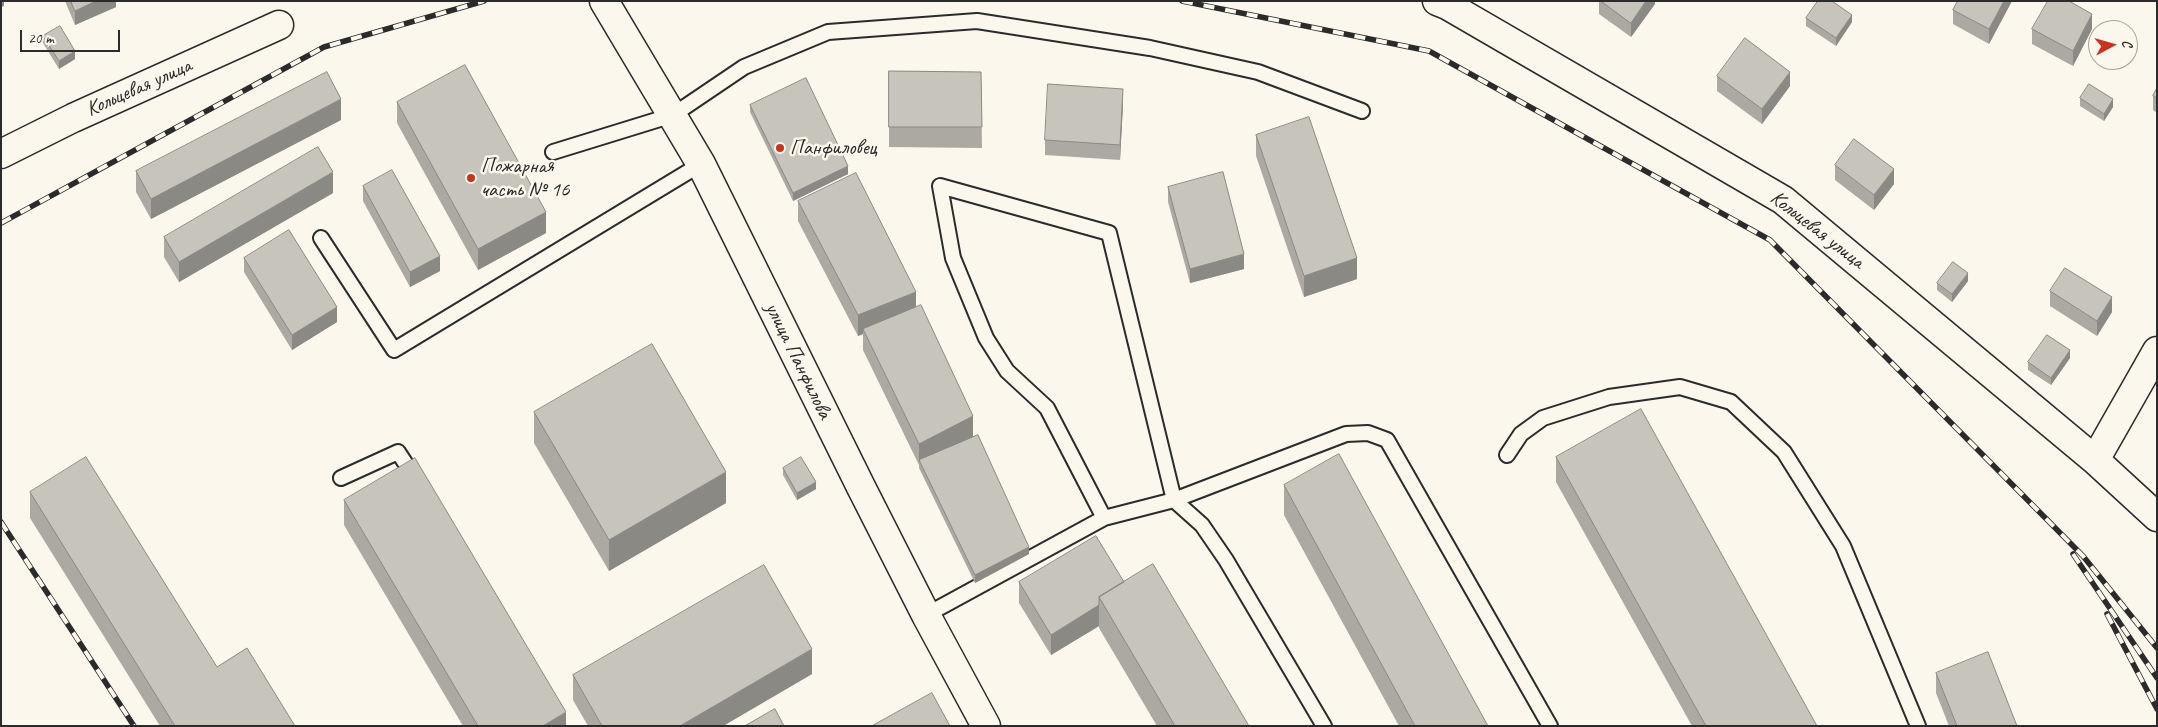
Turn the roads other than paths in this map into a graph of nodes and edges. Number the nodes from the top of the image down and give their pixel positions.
1 (604, 1) edge
2 (1438, 1) edge
3 (279, 25) dead end
4 (1362, 111) dead end
5 (673, 115) junction
6 (553, 152) dead end
7 (1, 154) edge
8 (701, 164) junction
9 (321, 238) dead end
10 (2157, 351) edge
11 (1507, 455) dead end
12 (2095, 460) junction
13 (341, 478) dead end
14 (425, 494) edge
15 (1174, 500) junction
16 (2157, 517) edge
17 (1104, 518) junction
18 (926, 615) junction
19 (986, 726) edge
20 (1324, 726) edge
21 (1550, 726) edge
22 (1918, 726) edge

1 - 5 street, улица Панфилова
2 - 12 street, Кольцевая улица
3 - 7 street, Кольцевая улица
4 - 5 lane
5 - 6 lane
5 - 8 street, улица Панфилова
8 - 9 lane
8 - 18 street, улица Панфилова
10 - 12 street
11 - 22 lane
12 - 16 street, Кольцевая улица
13 - 14 lane
15 - 17 lane
15 - 17 lane
15 - 20 lane
15 - 21 lane
17 - 18 lane
18 - 19 street, улица Панфилова

